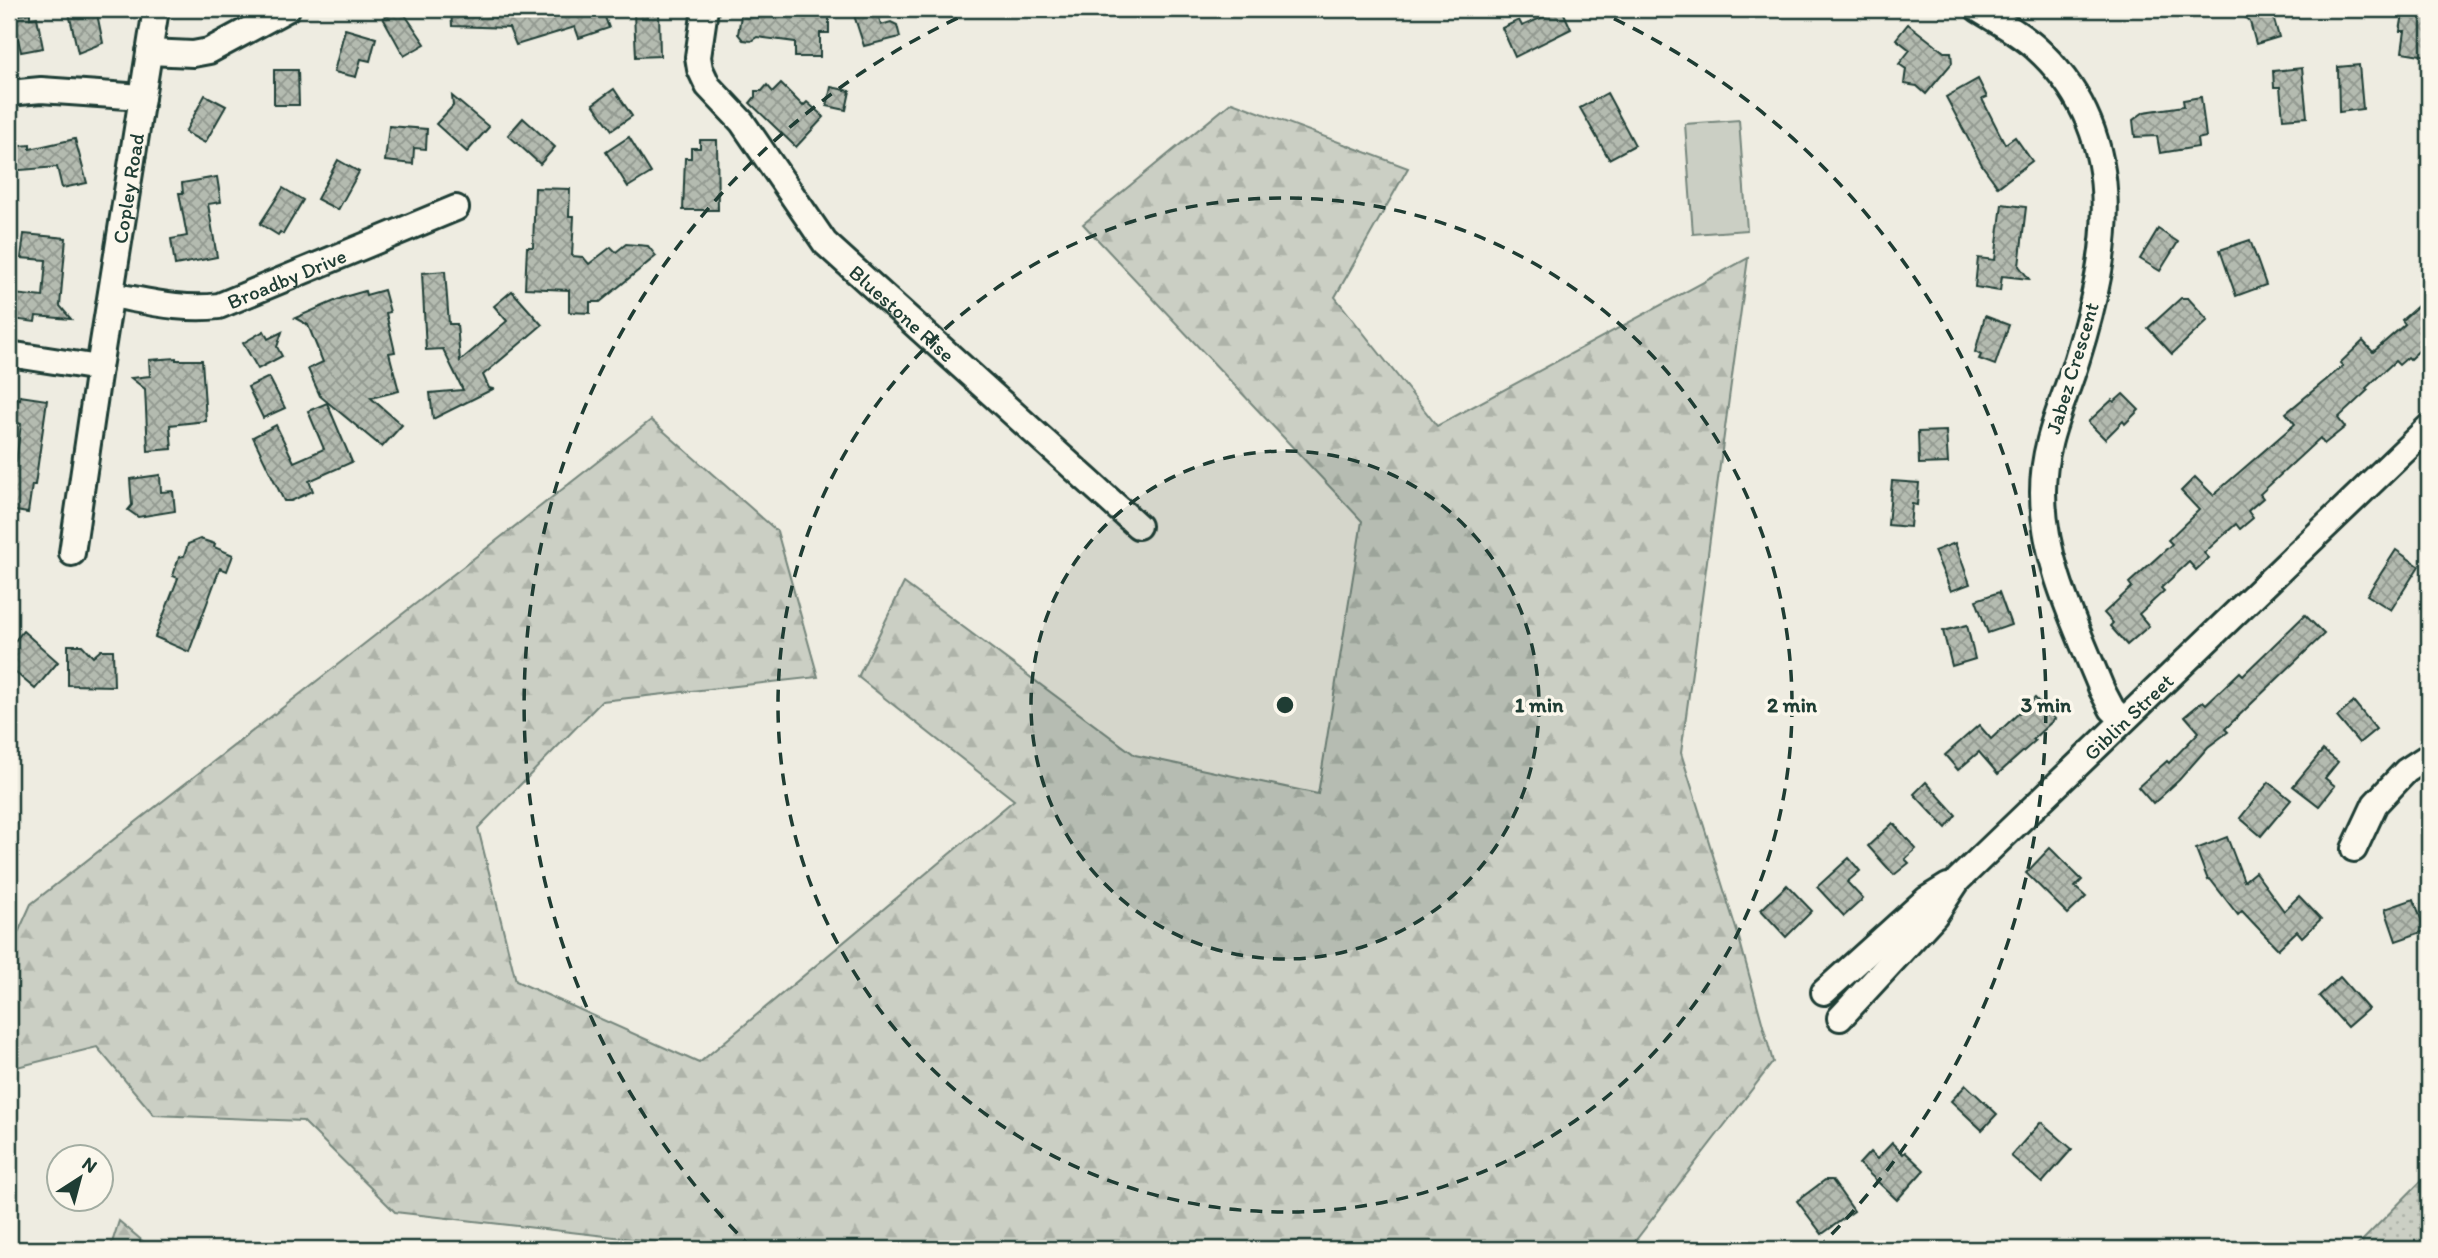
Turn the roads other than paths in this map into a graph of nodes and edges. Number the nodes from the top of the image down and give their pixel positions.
1 (156, 9) edge
2 (287, 9) edge
3 (705, 9) edge
4 (1978, 9) edge
5 (149, 52) junction
6 (9, 93) edge
7 (142, 97) junction
8 (456, 208) dead end
9 (111, 295) junction
10 (9, 354) edge
11 (99, 368) junction
12 (2429, 427) edge
13 (1138, 526) dead end
14 (72, 553) dead end
15 (2123, 720) junction
16 (2429, 756) edge
17 (2354, 849) dead end
18 (1958, 880) junction
19 (1824, 992) dead end
20 (1840, 1018) dead end

1 - 5 street, Copley Road
2 - 5 street
3 - 13 street, Bluestone Rise
4 - 15 street, Jabez Crescent
5 - 7 street, Copley Road
6 - 7 street
7 - 9 street, Copley Road
8 - 9 street, Broadby Drive
9 - 11 street, Copley Road
10 - 11 street
11 - 14 street, Copley Road
12 - 15 street, Giblin Street
15 - 18 street, Giblin Street
16 - 17 street
18 - 19 street
18 - 20 street, Giblin Street

